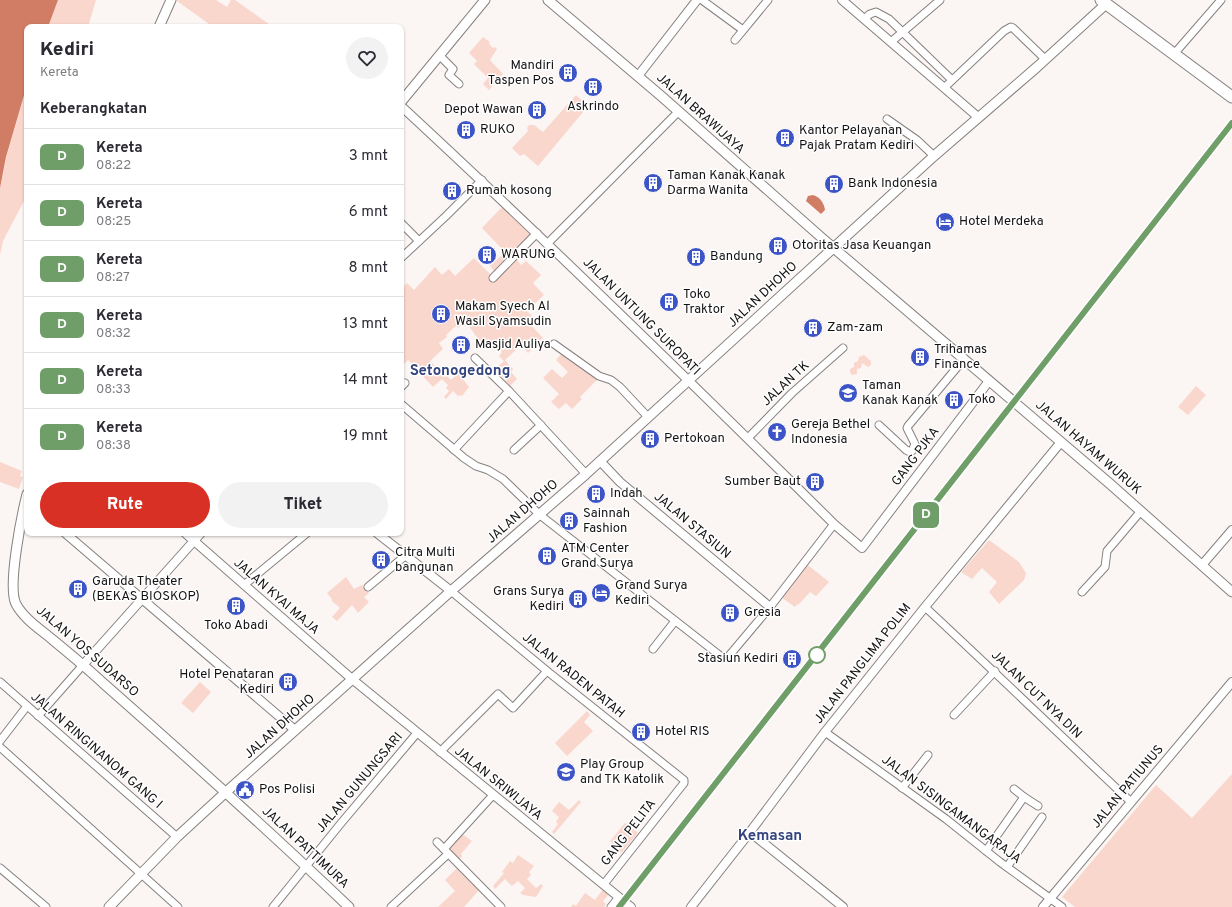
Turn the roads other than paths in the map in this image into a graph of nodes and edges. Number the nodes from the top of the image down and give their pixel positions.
1 (171, 0) edge
2 (485, 0) edge
3 (548, 0) edge
4 (697, 0) edge
5 (702, 0) edge
6 (768, 0) edge
7 (842, 0) edge
8 (940, 0) edge
9 (1222, 0) edge
10 (1105, 1) edge
11 (864, 19) junction
12 (160, 24) edge
13 (743, 30) junction
14 (903, 32) junction
15 (735, 40) dead end
16 (891, 42) junction
17 (1174, 54) junction
18 (439, 55) junction
19 (1045, 60) junction
20 (638, 76) junction
21 (952, 80) junction
22 (459, 84) dead end
23 (945, 88) junction
24 (1232, 97) edge
25 (404, 98) edge
26 (404, 102) edge
27 (678, 111) junction
28 (978, 117) junction
29 (887, 119) dead end
30 (934, 156) junction
31 (482, 180) junction
32 (404, 226) edge
33 (537, 233) junction
34 (419, 241) junction
35 (548, 243) junction
36 (834, 248) junction
37 (404, 255) edge
38 (493, 278) dead end
39 (554, 344) dead end
40 (843, 348) dead end
41 (475, 358) dead end
42 (964, 359) junction
43 (689, 381) junction
44 (989, 381) junction
45 (509, 391) junction
46 (404, 407) edge
47 (648, 417) junction
48 (541, 425) junction
49 (879, 425) dead end
50 (748, 438) junction
51 (1061, 442) junction
52 (454, 450) junction
53 (514, 450) dead end
54 (600, 461) junction
55 (586, 474) junction
56 (24, 510) edge
57 (1142, 511) junction
58 (540, 515) junction
59 (834, 524) junction
60 (1232, 530) edge
61 (69, 536) edge
62 (188, 536) edge
63 (198, 536) edge
64 (303, 536) edge
65 (381, 536) edge
66 (194, 541) junction
67 (862, 548) joint
68 (405, 556) junction
69 (1202, 565) junction
70 (244, 585) junction
71 (368, 587) dead end
72 (451, 591) junction
73 (1082, 592) dead end
74 (1232, 592) edge
75 (143, 599) junction
76 (770, 607) junction
77 (925, 607) junction
78 (675, 621) junction
79 (653, 649) dead end
80 (83, 665) junction
81 (547, 671) junction
82 (995, 671) junction
83 (352, 679) junction
84 (0, 682) edge
85 (1232, 682) edge
86 (27, 706) junction
87 (954, 715) dead end
88 (38, 716) junction
89 (295, 730) junction
90 (825, 732) junction
91 (416, 733) junction
92 (0, 741) edge
93 (0, 747) edge
94 (440, 752) junction
95 (928, 755) dead end
96 (683, 777) joint
97 (902, 788) junction
98 (1014, 789) dead end
99 (226, 792) junction
100 (493, 796) junction
101 (1024, 797) junction
102 (1131, 802) junction
103 (1038, 806) dead end
104 (1042, 817) dead end
105 (750, 832) junction
106 (177, 837) junction
107 (437, 842) dead end
108 (446, 851) junction
109 (986, 851) junction
110 (306, 866) junction
111 (1007, 867) junction
112 (0, 868) edge
113 (141, 874) junction
114 (604, 884) junction
115 (619, 897) junction
116 (1050, 898) junction
117 (46, 907) edge
118 (109, 907) edge
119 (178, 907) edge
120 (273, 907) edge
121 (348, 907) edge
122 (391, 907) edge
123 (501, 907) edge
124 (611, 907) edge
125 (631, 907) edge
126 (691, 907) edge
127 (843, 907) edge
128 (1043, 907) edge
129 (1062, 907) edge

1 - 12 main road
2 - 18 main road
3 - 20 main road, JALAN BRAWIJAYA
4 - 20 street
5 - 13 street
6 - 13 street
7 - 11 street
8 - 14 street
9 - 17 street
10 - 17 main road
10 - 19 main road, JALAN DHOHO
11 - 14 street
11 - 16 street
13 - 15 street
14 - 16 street
14 - 21 street
16 - 23 street
17 - 24 main road
18 - 22 street
18 - 25 main road
19 - 21 street
19 - 28 main road, JALAN DHOHO
20 - 27 main road, JALAN BRAWIJAYA
21 - 23 street
23 - 28 street
26 - 31 street, JALAN UNTUNG SUROPATI
27 - 35 street
27 - 36 main road, JALAN BRAWIJAYA
28 - 30 main road, JALAN DHOHO
29 - 30 street
30 - 36 main road, JALAN DHOHO
31 - 33 street, JALAN UNTUNG SUROPATI
31 - 34 street
32 - 34 street
33 - 35 street, JALAN UNTUNG SUROPATI
33 - 38 street
34 - 37 street
35 - 43 street, JALAN UNTUNG SUROPATI
36 - 42 main road, JALAN HAYAM WURUK
36 - 43 main road, JALAN DHOHO
39 - 47 street
40 - 50 street, JALAN TK
41 - 45 street
42 - 44 main road, JALAN HAYAM WURUK
42 - 49 street
43 - 47 main road, JALAN DHOHO
43 - 50 street, JALAN UNTUNG SUROPATI
44 - 51 main road, JALAN HAYAM WURUK
44 - 67 street, GANG PJKA
45 - 48 street
45 - 52 street
46 - 52 street
47 - 54 main road, JALAN DHOHO
48 - 53 street
48 - 55 street
50 - 59 street, JALAN UNTUNG SUROPATI
51 - 57 main road, JALAN HAYAM WURUK
51 - 77 street, JALAN PANGLIMA POLIM
52 - 58 street
54 - 55 main road, JALAN DHOHO
54 - 76 street, JALAN STASIUN
55 - 58 main road, JALAN DHOHO
56 - 80 main road, JALAN YOS SUDARSO
57 - 69 main road, JALAN HAYAM WURUK
57 - 73 street
58 - 72 main road, JALAN DHOHO
58 - 78 street
59 - 67 street, JALAN UNTUNG SUROPATI
59 - 76 street
60 - 69 street
61 - 75 street
62 - 66 street, JALAN KYAI MAJA
63 - 66 street
64 - 70 street
65 - 68 street
66 - 70 street, JALAN KYAI MAJA
66 - 75 street
68 - 71 street
68 - 72 street
69 - 74 main road, JALAN HAYAM WURUK
70 - 83 street, JALAN KYAI MAJA
72 - 81 street, JALAN RADEN PATAH
72 - 83 main road, JALAN DHOHO
75 - 80 street
75 - 89 street
76 - 78 street
77 - 82 street, JALAN CUT NYA DIN
77 - 90 street, JALAN PANGLIMA POLIM
78 - 79 street
80 - 88 street
80 - 99 main road, JALAN YOS SUDARSO
81 - 94 street
81 - 96 street, JALAN RADEN PATAH
82 - 87 street
82 - 102 street, JALAN CUT NYA DIN
83 - 89 main road, JALAN DHOHO
83 - 91 street, JALAN SRIWIJAYA
84 - 86 street, JALAN RINGINANOM GANG I
85 - 102 street, JALAN PATIUNUS
86 - 88 street, JALAN RINGINANOM GANG I
86 - 92 street
88 - 106 street, JALAN RINGINANOM GANG I
89 - 99 main road, JALAN DHOHO
90 - 97 street, JALAN SISINGAMANGARAJA
90 - 105 street, JALAN PANGLIMA POLIM
91 - 94 street, JALAN SRIWIJAYA
91 - 110 street, JALAN GUNUNGSARI
93 - 113 street
94 - 100 street, JALAN SRIWIJAYA
95 - 97 street
96 - 114 street, GANG PELITA
97 - 109 street, JALAN SISINGAMANGARAJA
98 - 101 street
99 - 106 main road, JALAN DHOHO
99 - 110 main road, JALAN PATTIMURA
100 - 108 street
100 - 114 street, JALAN SRIWIJAYA
101 - 103 street
101 - 109 street
102 - 116 street, JALAN PATIUNUS
104 - 111 street
105 - 126 street, JALAN PANGLIMA POLIM
105 - 127 street
106 - 113 main road, JALAN DHOHO
107 - 108 street
108 - 122 street
108 - 123 street
109 - 111 street, JALAN SISINGAMANGARAJA
110 - 120 street, JALAN GUNUNGSARI
110 - 121 main road, JALAN PATTIMURA
111 - 116 street, JALAN SISINGAMANGARAJA
112 - 117 street
113 - 118 main road, JALAN DHOHO
113 - 119 street
114 - 115 street, JALAN SRIWIJAYA
115 - 124 street
115 - 125 street, JALAN SRIWIJAYA
116 - 128 street, JALAN PATIUNUS
116 - 129 street, JALAN SISINGAMANGARAJA

